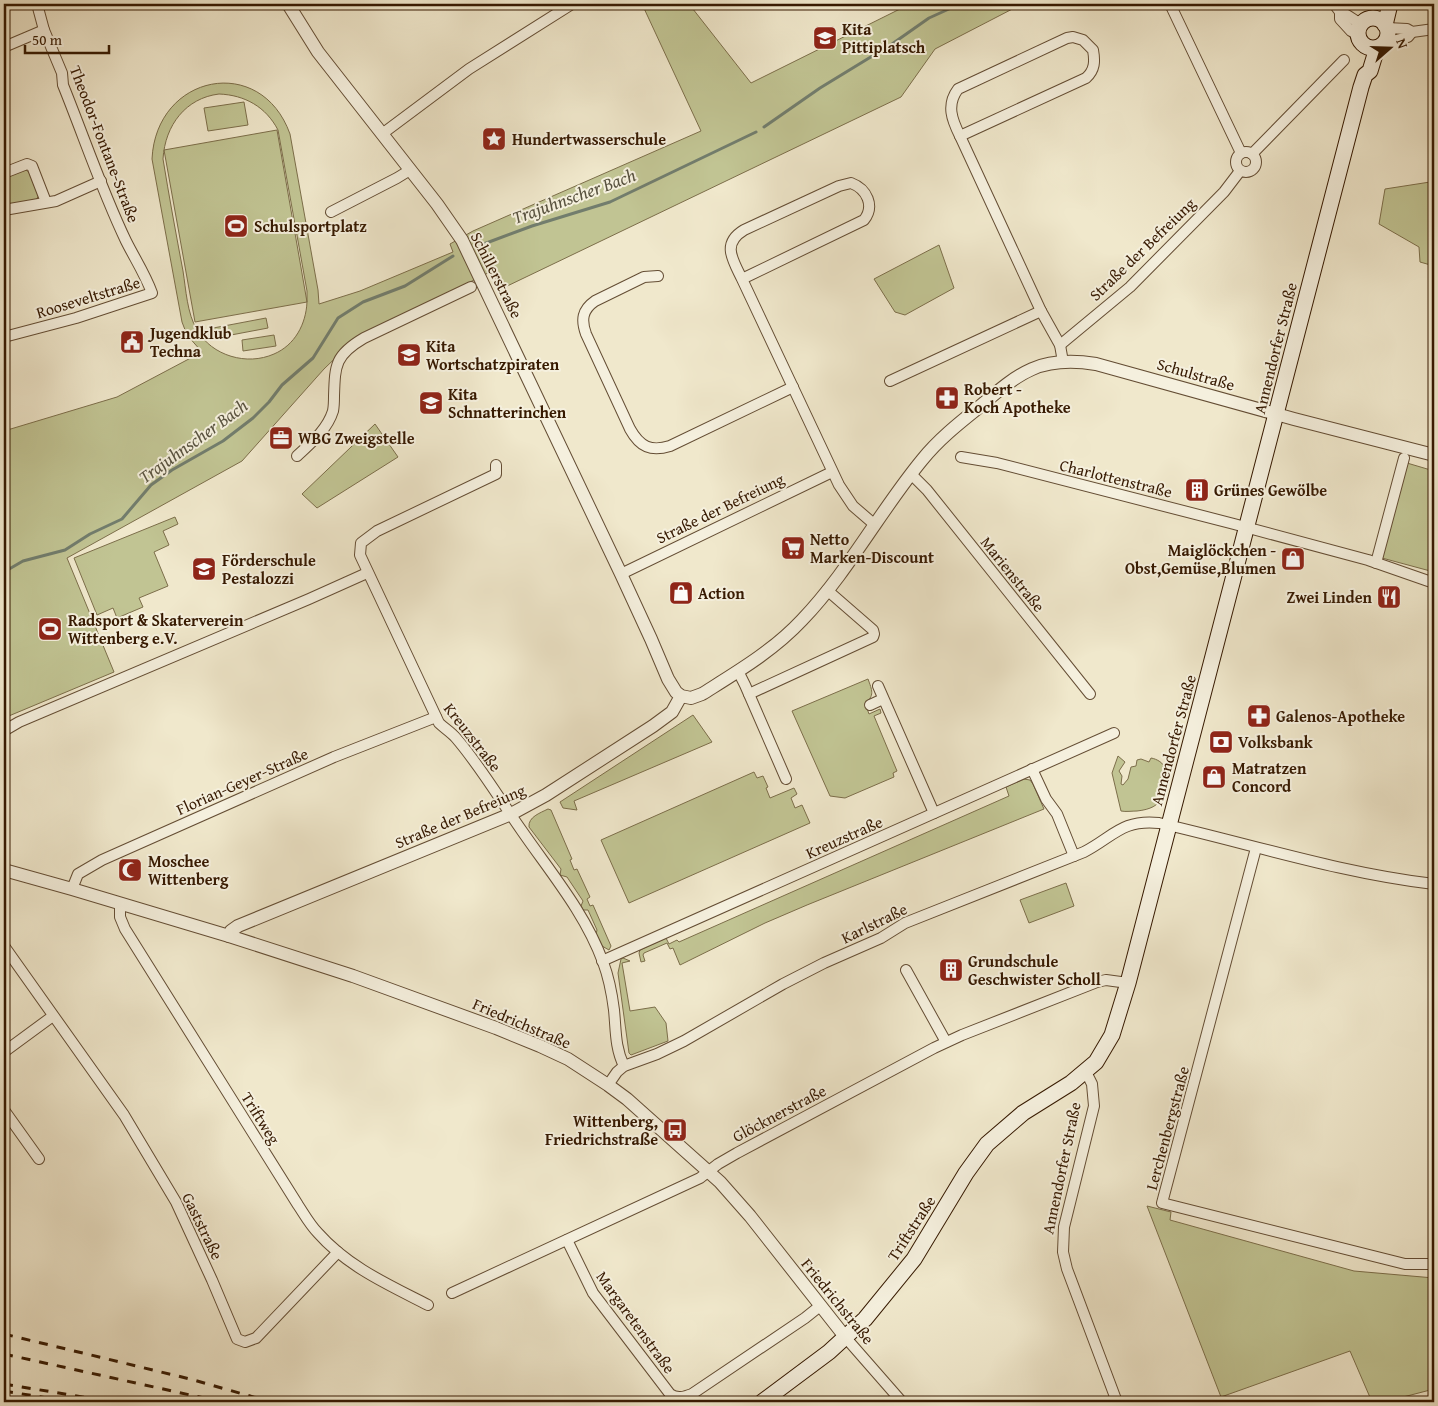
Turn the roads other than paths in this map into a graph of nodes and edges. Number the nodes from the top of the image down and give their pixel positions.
1 (37, 4) edge
2 (288, 4) edge
3 (572, 4) edge
4 (1170, 4) edge
5 (1380, 4) edge
6 (1390, 4) edge
7 (1337, 8) edge
8 (1434, 29) edge
9 (44, 30) junction
10 (1412, 32) junction
11 (1374, 33) junction
12 (4, 47) edge
13 (1344, 60) dead end
14 (382, 134) junction
15 (960, 136) junction
16 (1240, 153) junction
17 (1252, 154) junction
18 (410, 170) junction
19 (1240, 171) junction
20 (4, 173) edge
21 (101, 181) junction
22 (46, 202) junction
23 (4, 210) edge
24 (331, 212) dead end
25 (658, 276) dead end
26 (742, 279) junction
27 (471, 287) dead end
28 (152, 293) joint
29 (1041, 311) junction
30 (4, 337) edge
31 (1060, 345) junction
32 (1063, 362) junction
33 (890, 381) dead end
34 (793, 387) junction
35 (1277, 414) junction
36 (1434, 455) edge
37 (297, 456) dead end
38 (961, 457) dead end
39 (1404, 458) dead end
40 (496, 464) dead end
41 (832, 472) junction
42 (911, 474) junction
43 (875, 525) junction
44 (1247, 528) junction
45 (1376, 563) junction
46 (367, 573) junction
47 (621, 574) junction
48 (1434, 583) edge
49 (827, 590) junction
50 (738, 672) junction
51 (878, 686) dead end
52 (749, 694) junction
53 (1090, 694) dead end
54 (681, 696) junction
55 (884, 699) junction
56 (870, 705) dead end
57 (436, 717) junction
58 (7, 729) dead end
59 (1114, 733) dead end
60 (1032, 769) junction
61 (786, 779) dead end
62 (934, 813) junction
63 (511, 814) junction
64 (1169, 825) junction
65 (1256, 848) junction
66 (1074, 856) junction
67 (4, 870) edge
68 (1434, 884) edge
69 (72, 889) junction
70 (120, 903) junction
71 (228, 936) junction
72 (4, 946) edge
73 (602, 961) junction
74 (906, 970) dead end
75 (1128, 983) junction
76 (53, 1016) junction
77 (946, 1042) junction
78 (4, 1052) edge
79 (624, 1066) junction
80 (1086, 1072) junction
81 (608, 1085) junction
82 (4, 1110) edge
83 (39, 1159) dead end
84 (710, 1172) junction
85 (567, 1240) junction
86 (338, 1252) junction
87 (1434, 1264) edge
88 (452, 1293) dead end
89 (428, 1305) dead end
90 (820, 1306) junction
91 (846, 1338) junction
92 (762, 1402) edge
93 (902, 1402) edge
94 (1117, 1402) edge

1 - 9 street, Theodor-Fontane-Straße
2 - 14 street, Schillerstraße
3 - 14 street
4 - 16 street
5 - 11 main road, Annendorfer Straße
6 - 11 main road, Annendorfer Straße
7 - 11 street
8 - 10 street
9 - 12 street
9 - 21 street, Theodor-Fontane-Straße
10 - 11 street
10 - 11 street
11 - 35 main road, Annendorfer Straße
13 - 17 street
14 - 18 street, Schillerstraße
15 - 15 street
15 - 29 street
16 - 17 street
16 - 19 street
17 - 19 street
18 - 24 street
18 - 47 street, Schillerstraße
19 - 31 street, Straße der Befreiung
20 - 22 street
21 - 22 street
21 - 28 street, Theodor-Fontane-Straße
22 - 23 street
25 - 34 street
26 - 26 street
26 - 34 street
27 - 37 street
28 - 30 street, Rooseveltstraße
29 - 31 street
29 - 33 street
31 - 32 street
32 - 35 street, Schulstraße
32 - 42 street
34 - 41 street
35 - 36 street, Schulstraße
35 - 44 main road, Annendorfer Straße
38 - 44 street, Charlottenstraße
39 - 45 street
40 - 46 street, Kreuzstraße
41 - 43 street
41 - 47 street, Straße der Befreiung
42 - 43 street
42 - 53 street, Marienstraße
43 - 49 street
44 - 45 street, Charlottenstraße
44 - 64 main road, Annendorfer Straße
45 - 48 street, Charlottenstraße
46 - 57 street, Kreuzstraße
46 - 58 street
47 - 54 street, Schillerstraße
49 - 50 street
49 - 52 street
50 - 52 street
50 - 54 street
51 - 55 street
52 - 61 street
54 - 63 street, Straße der Befreiung
55 - 56 street
55 - 62 street
57 - 63 street, Kreuzstraße
57 - 69 street, Florian-Geyer-Straße
59 - 60 street, Kreuzstraße
60 - 62 street, Kreuzstraße
60 - 66 street
62 - 73 street, Kreuzstraße
63 - 71 street, Straße der Befreiung
63 - 73 street, Kreuzstraße
64 - 65 street
64 - 66 street, Karlstraße
64 - 75 main road, Annendorfer Straße
65 - 68 street
65 - 87 street, Lerchenbergstraße
66 - 79 street, Karlstraße
67 - 69 street, Friedrichstraße
69 - 70 street, Friedrichstraße
70 - 71 street, Friedrichstraße
70 - 86 street, Triftweg
71 - 81 street, Friedrichstraße
72 - 76 street, Gaststraße
73 - 79 street, Kreuzstraße
74 - 77 street
75 - 77 street, Glöcknerstraße
75 - 80 main road, Annendorfer Straße
76 - 78 street
76 - 86 street, Gaststraße
77 - 84 street, Glöcknerstraße
79 - 81 street, Karlstraße
80 - 91 main road, Triftstraße
80 - 94 street, Annendorfer Straße
81 - 84 street, Friedrichstraße
82 - 83 street
84 - 85 street, Glöcknerstraße
84 - 90 street, Friedrichstraße
85 - 88 street, Glöcknerstraße
85 - 90 street, Margaretenstraße
86 - 89 street, Triftweg
90 - 91 street, Friedrichstraße
91 - 92 main road, Triftstraße
91 - 93 street, Friedrichstraße

